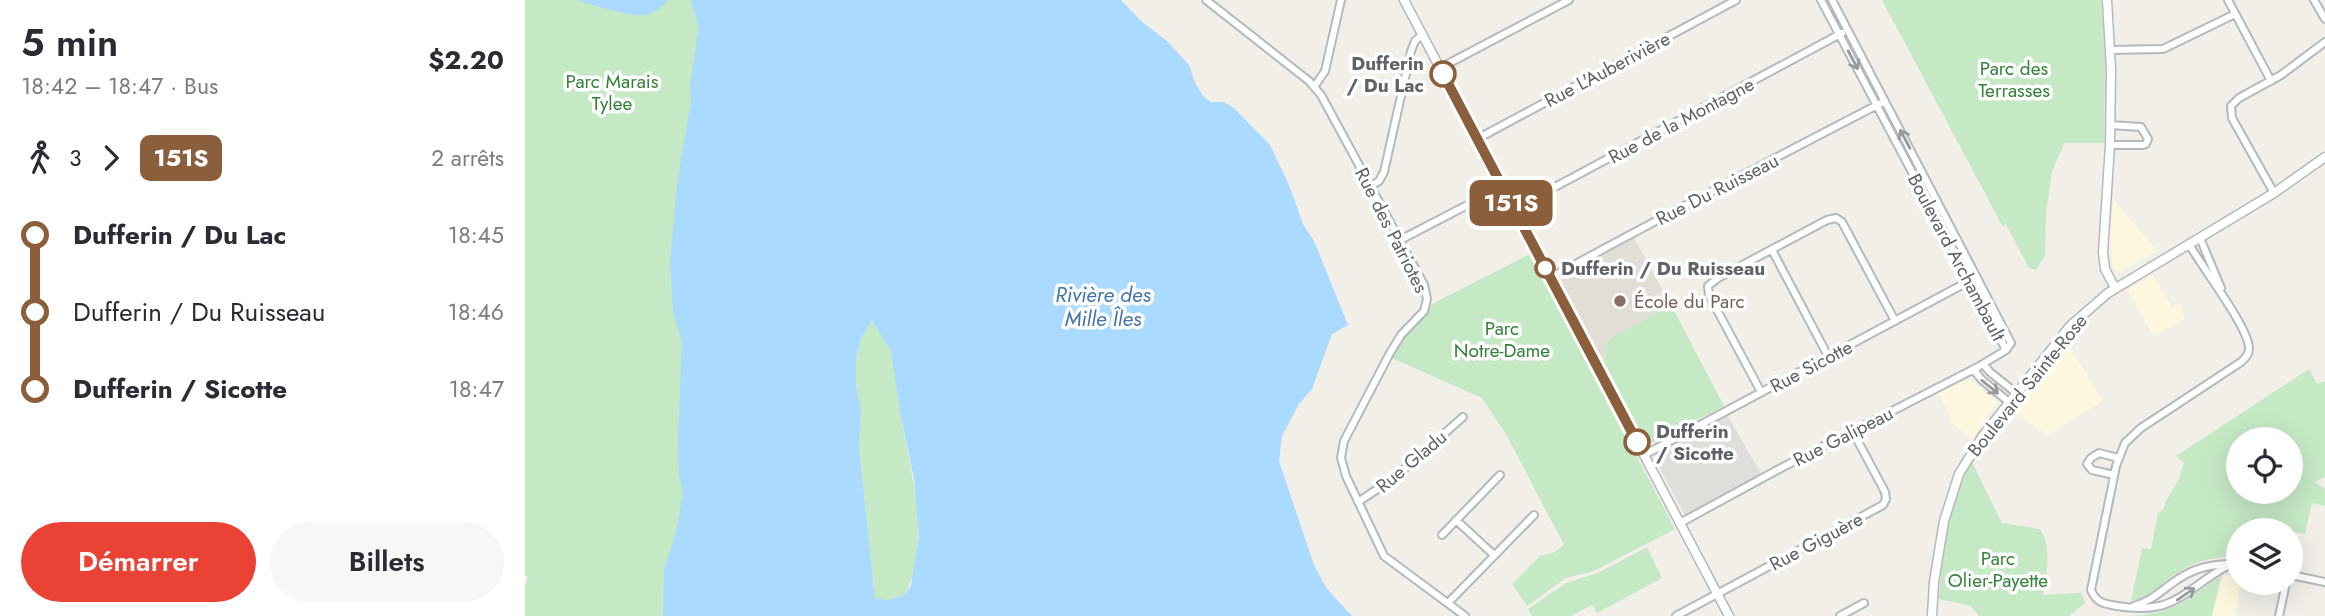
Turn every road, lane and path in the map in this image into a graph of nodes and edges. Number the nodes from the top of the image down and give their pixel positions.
1 (1206, 0) edge
2 (1341, 0) edge
3 (1403, 0) edge
4 (1569, 0) edge
5 (1736, 0) edge
6 (1821, 0) edge
7 (1832, 0) edge
8 (2107, 0) edge
9 (2228, 0) edge
10 (2314, 0) edge
11 (2235, 14) junction
12 (2325, 19) edge
13 (1847, 30) junction
14 (1839, 34) junction
15 (1422, 35) junction
16 (2325, 42) edge
17 (2111, 51) junction
18 (1440, 68) junction
19 (2271, 81) junction
20 (1314, 87) junction
21 (1885, 101) junction
22 (1877, 105) junction
23 (2110, 125) junction
24 (1477, 139) junction
25 (2109, 145) junction
26 (2325, 157) edge
27 (1926, 179) junction
28 (1917, 184) junction
29 (1371, 186) junction
30 (1502, 187) junction
31 (2274, 193) junction
32 (1514, 209) junction
33 (2200, 238) junction
34 (1400, 240) junction
35 (2189, 244) junction
36 (1772, 250) junction
37 (1978, 276) junction
38 (1550, 278) junction
39 (1969, 281) junction
40 (2115, 288) junction
41 (2224, 296) junction
42 (1895, 321) junction
43 (2006, 350) junction
44 (1828, 356) junction
45 (1983, 364) junction
46 (1973, 369) junction
47 (1761, 392) junction
48 (2016, 393) junction
49 (2009, 402) junction
50 (1463, 417) dead end
51 (1853, 432) junction
52 (1644, 455) junction
53 (2118, 458) junction
54 (1500, 475) dead end
55 (2115, 475) junction
56 (1358, 502) junction
57 (1534, 515) dead end
58 (1456, 520) junction
59 (1680, 523) junction
60 (1441, 535) dead end
61 (1494, 555) junction
62 (2226, 564) edge
63 (2226, 568) edge
64 (2303, 577) edge
65 (2325, 582) edge
66 (1717, 594) junction
67 (2283, 595) edge
68 (1448, 603) junction
69 (1864, 603) dead end
70 (2128, 607) junction
71 (1465, 616) edge
72 (1676, 616) edge
73 (1729, 616) edge
74 (1840, 616) edge
75 (1932, 616) edge
76 (2279, 616) edge

1 - 20 street, Rue des Patriotes
2 - 20 street
3 - 15 street
4 - 18 street
5 - 24 street, Rue L'Auberivière
6 - 14 street, Boulevard Archambault
7 - 13 street, Boulevard Archambault
8 - 17 street
9 - 11 street
10 - 12 street
11 - 17 street
11 - 19 street
13 - 14 street, Rue de la Montagne
13 - 21 street, Boulevard Archambault
14 -> 22 street, Boulevard Archambault
14 - 32 street, Rue de la Montagne
15 - 18 street
15 - 29 street
16 - 19 street
17 - 23 street
18 - 24 street
19 - 31 street
20 - 29 street, Rue des Patriotes
21 - 22 street, Rue Du Ruisseau
27 -> 21 street, Boulevard Archambault
22 - 28 street, Boulevard Archambault
22 - 38 street, Rue Du Ruisseau
23 - 25 street
23 - 25 street
24 - 30 street
25 - 40 street
26 - 31 street, Boulevard Sainte-Rose
27 - 28 street
27 - 37 street, Boulevard Archambault
28 - 39 street, Boulevard Archambault
29 - 34 street, Rue des Patriotes
30 - 32 street
30 - 34 street
31 - 33 street, Boulevard Sainte-Rose
32 - 38 street
33 - 35 street, Boulevard Sainte-Rose
33 - 41 street
34 - 56 street, Rue des Patriotes
35 - 40 street, Boulevard Sainte-Rose
35 - 41 street
36 - 42 street
36 - 44 street
36 - 47 street
37 - 39 street, Rue Sicotte
37 - 43 street, Boulevard Archambault
38 - 52 street
39 - 42 street, Rue Sicotte
39 - 43 street, Boulevard Archambault
40 - 48 street, Boulevard Sainte-Rose
41 - 53 street
42 - 44 street, Rue Sicotte
43 - 45 street, Rue Galipeau
44 - 47 street, Rue Sicotte
45 - 46 street, Rue Galipeau
45 - 48 street, Boulevard Archambault
46 -> 49 street
46 - 51 street, Rue Galipeau
47 - 52 street, Rue Sicotte
48 - 49 street, Boulevard Sainte-Rose
49 - 75 street, Boulevard Sainte-Rose
50 - 56 street, Rue Gladu
51 - 59 street, Rue Galipeau
51 - 66 street, Rue Giguère
52 - 59 street
53 - 55 street
53 - 55 street
54 - 58 street
55 - 70 street
56 - 68 street, Rue des Patriotes
57 - 61 street
58 - 60 street
58 - 61 street
59 - 66 street
61 - 68 street
62 - 70 street
70 -> 63 street
64 - 65 street
66 - 72 street, Rue Giguère
66 - 73 street
67 - 76 street
68 - 71 street, Rue des Patriotes
69 - 74 street

